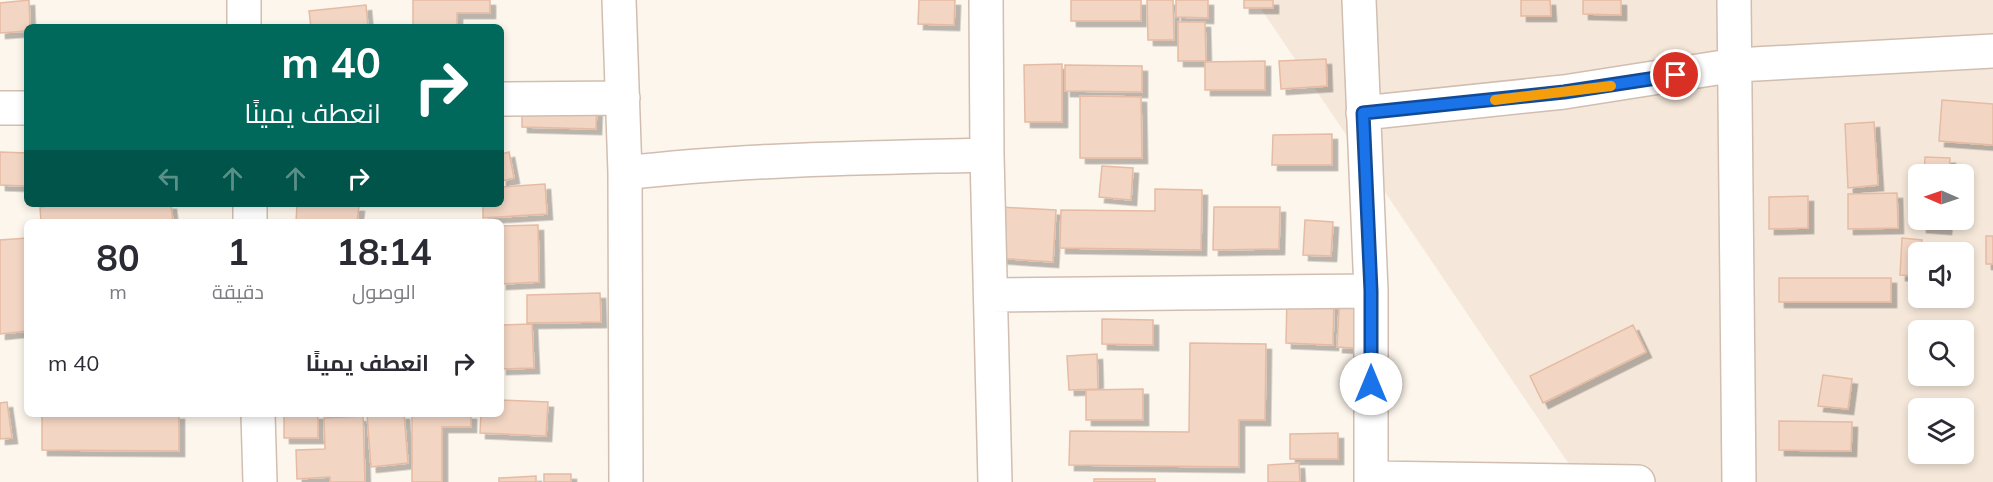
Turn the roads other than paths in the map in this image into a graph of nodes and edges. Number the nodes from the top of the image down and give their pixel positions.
1 (244, 0) edge
2 (619, 0) edge
3 (986, 0) edge
4 (1359, 0) edge
5 (1734, 0) edge
6 (244, 24) edge
7 (1993, 51) edge
8 (1736, 65) junction
9 (623, 98) junction
10 (504, 99) edge
11 (0, 108) edge
12 (24, 108) edge
13 (1363, 113) junction
14 (987, 155) junction
15 (625, 173) junction
16 (1371, 291) junction
17 (991, 295) junction
18 (258, 417) edge
19 (1371, 480) edge
20 (260, 482) edge
21 (626, 482) edge
22 (995, 482) edge
23 (1638, 482) edge
24 (1739, 482) edge

1 - 6 street
2 - 9 street
3 - 14 street
4 - 13 street
5 - 8 street
7 - 8 street
8 - 13 street
8 - 24 street
9 - 10 street
9 - 15 street
11 - 12 street
13 - 16 street
14 - 15 street
14 - 17 street
15 - 21 street
16 - 17 street
16 - 19 street
17 - 22 street
18 - 20 street
19 - 23 street

